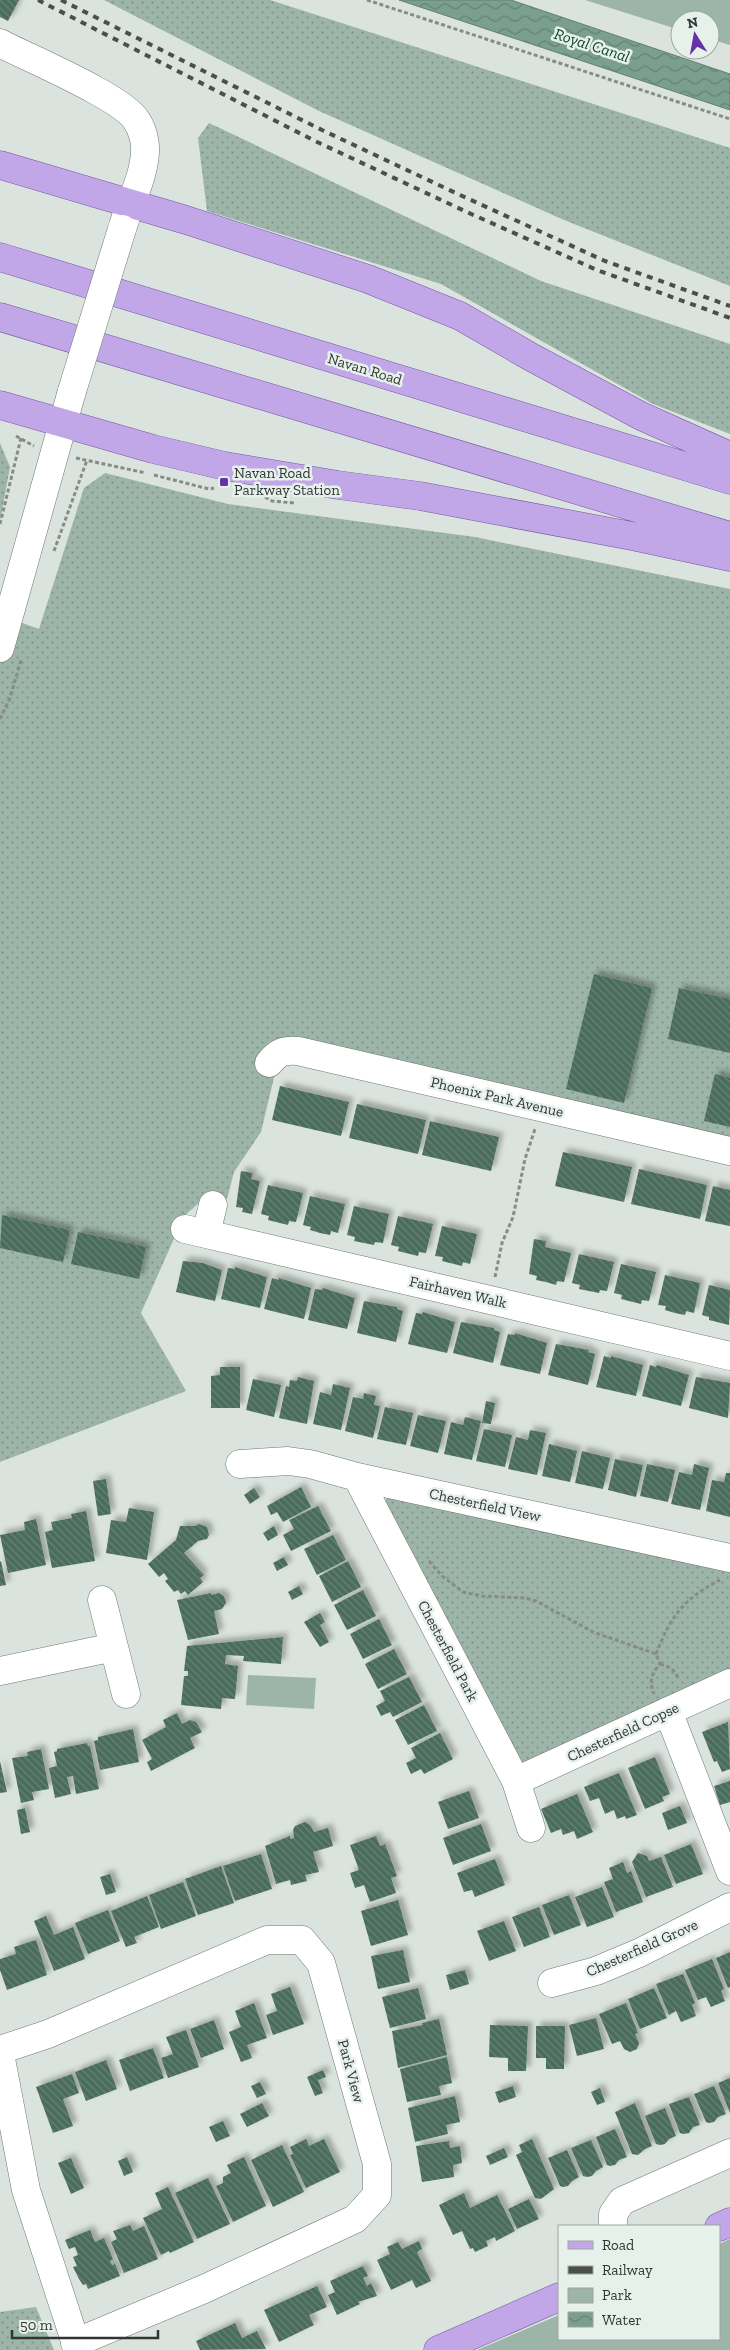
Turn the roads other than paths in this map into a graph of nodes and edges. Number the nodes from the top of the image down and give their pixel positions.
1 (0, 43) edge
2 (0, 165) edge
3 (130, 203) junction
4 (0, 257) edge
5 (0, 317) edge
6 (0, 405) edge
7 (62, 423) junction
8 (730, 456) edge
9 (730, 480) edge
10 (730, 536) edge
11 (730, 557) edge
12 (0, 648) edge
13 (269, 1063) dead end
14 (730, 1151) edge
15 (213, 1205) dead end
16 (730, 1356) edge
17 (240, 1464) dead end
18 (357, 1477) junction
19 (727, 1568) edge
20 (102, 1600) dead end
21 (114, 1647) junction
22 (0, 1671) edge
23 (730, 1683) edge
24 (126, 1694) dead end
25 (665, 1712) junction
26 (516, 1782) junction
27 (531, 1828) dead end
28 (730, 1871) edge
29 (730, 1907) edge
30 (552, 1983) dead end
31 (0, 2050) edge
32 (0, 2054) edge
33 (730, 2153) edge
34 (613, 2225) edge
35 (558, 2297) edge
36 (76, 2346) edge
37 (438, 2350) edge

1 - 3 street
2 - 3 main road
3 - 7 street, bridge
3 - 8 main road
4 - 9 main road, Navan Road
5 - 10 main road
6 - 7 main road
7 - 11 main road
7 - 12 street
13 - 14 street, Phoenix Park Avenue
15 - 16 street, Fairhaven Walk
17 - 18 street, Chesterfield View
18 - 19 street, Chesterfield View
18 - 26 street, Chesterfield Park
20 - 21 street
21 - 22 street
21 - 24 street
23 - 25 street, Chesterfield Copse
25 - 26 street, Chesterfield Copse
25 - 28 street
26 - 27 street, Chesterfield Park
29 - 30 street, Chesterfield Grove
31 - 36 street, Park View
32 - 36 street, Park View
33 - 34 street
35 - 37 main road

